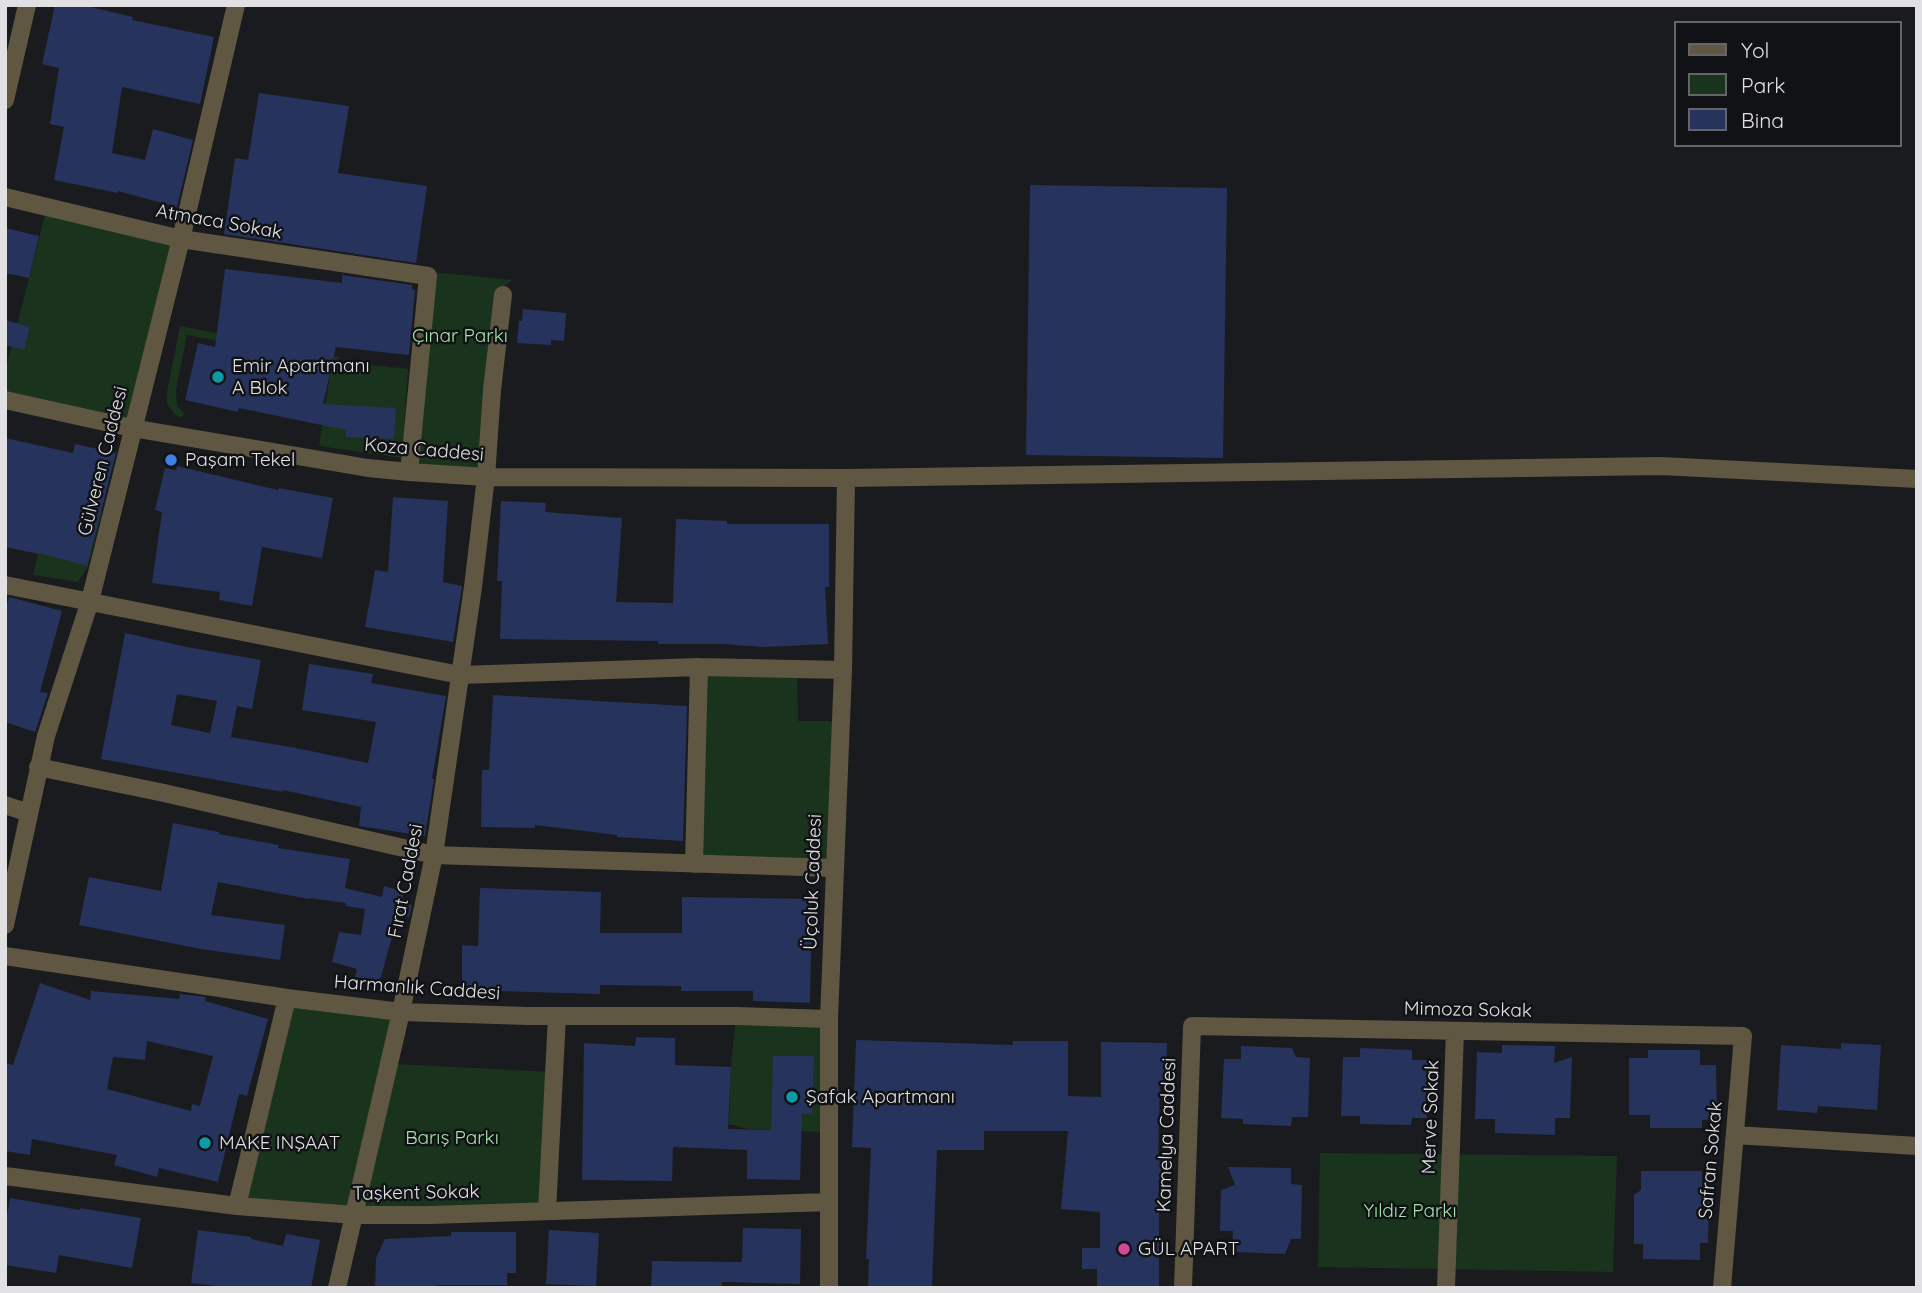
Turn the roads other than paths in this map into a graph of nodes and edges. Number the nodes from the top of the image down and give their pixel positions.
1 (27, 5) edge
2 (236, 5) edge
3 (12, 38) edge
4 (5, 100) edge
5 (5, 197) edge
6 (181, 239) junction
7 (503, 295) dead end
8 (5, 400) edge
9 (132, 428) junction
10 (409, 472) junction
11 (486, 477) junction
12 (846, 478) junction
13 (1917, 479) edge
14 (5, 585) edge
15 (90, 601) junction
16 (699, 667) junction
17 (843, 670) junction
18 (460, 675) junction
19 (38, 767) junction
20 (5, 805) edge
21 (29, 813) junction
22 (434, 855) junction
23 (694, 864) junction
24 (834, 868) junction
25 (5, 925) edge
26 (5, 956) edge
27 (288, 998) junction
28 (401, 1012) junction
29 (557, 1016) junction
30 (829, 1019) junction
31 (1192, 1026) joint
32 (1455, 1031) junction
33 (1743, 1037) joint
34 (1735, 1135) junction
35 (1917, 1146) edge
36 (5, 1176) edge
37 (829, 1202) junction
38 (237, 1206) junction
39 (547, 1211) junction
40 (355, 1215) junction
41 (337, 1288) edge
42 (829, 1288) edge
43 (1183, 1288) edge
44 (1446, 1288) edge
45 (1722, 1288) edge

1 - 3 street
2 - 6 street, Gülveren Caddesi
3 - 4 street
5 - 6 street, Atmaca Sokak
6 - 9 street, Gülveren Caddesi
6 - 10 street, Atmaca Sokak
7 - 11 street, Fırat Caddesi
8 - 9 street, Koza Caddesi
9 - 10 street, Koza Caddesi
9 - 15 street, Gülveren Caddesi
10 - 11 street, Koza Caddesi
11 - 12 street, Koza Caddesi
11 - 18 street, Fırat Caddesi
12 - 13 street, Koza Caddesi
12 - 17 street, Üçoluk Caddesi
14 - 15 street
15 - 18 street
15 - 19 street, Gülveren Caddesi
16 - 17 street
16 - 18 street
16 - 23 street
17 - 24 street, Üçoluk Caddesi
18 - 22 street, Fırat Caddesi
19 - 21 street, Gülveren Caddesi
19 - 22 street
20 - 21 street
21 - 25 street, Gülveren Caddesi
22 - 23 street
22 - 28 street, Fırat Caddesi
23 - 24 street
24 - 30 street, Üçoluk Caddesi
26 - 27 street, Harmanlık Caddesi
27 - 28 street, Harmanlık Caddesi
27 - 38 street
28 - 29 street, Harmanlık Caddesi
28 - 40 street, Fırat Caddesi
29 - 30 street, Harmanlık Caddesi
29 - 39 street
30 - 37 street, Üçoluk Caddesi
31 - 32 street, Mimoza Sokak
31 - 43 street, Kamelya Caddesi
32 - 33 street, Mimoza Sokak
32 - 44 street, Merve Sokak
33 - 34 street, Safran Sokak
34 - 35 street
34 - 45 street, Safran Sokak
36 - 38 street, Taşkent Sokak
37 - 39 street, Taşkent Sokak
37 - 42 street, Üçoluk Caddesi
38 - 40 street, Taşkent Sokak
39 - 40 street, Taşkent Sokak
40 - 41 street, Fırat Caddesi

